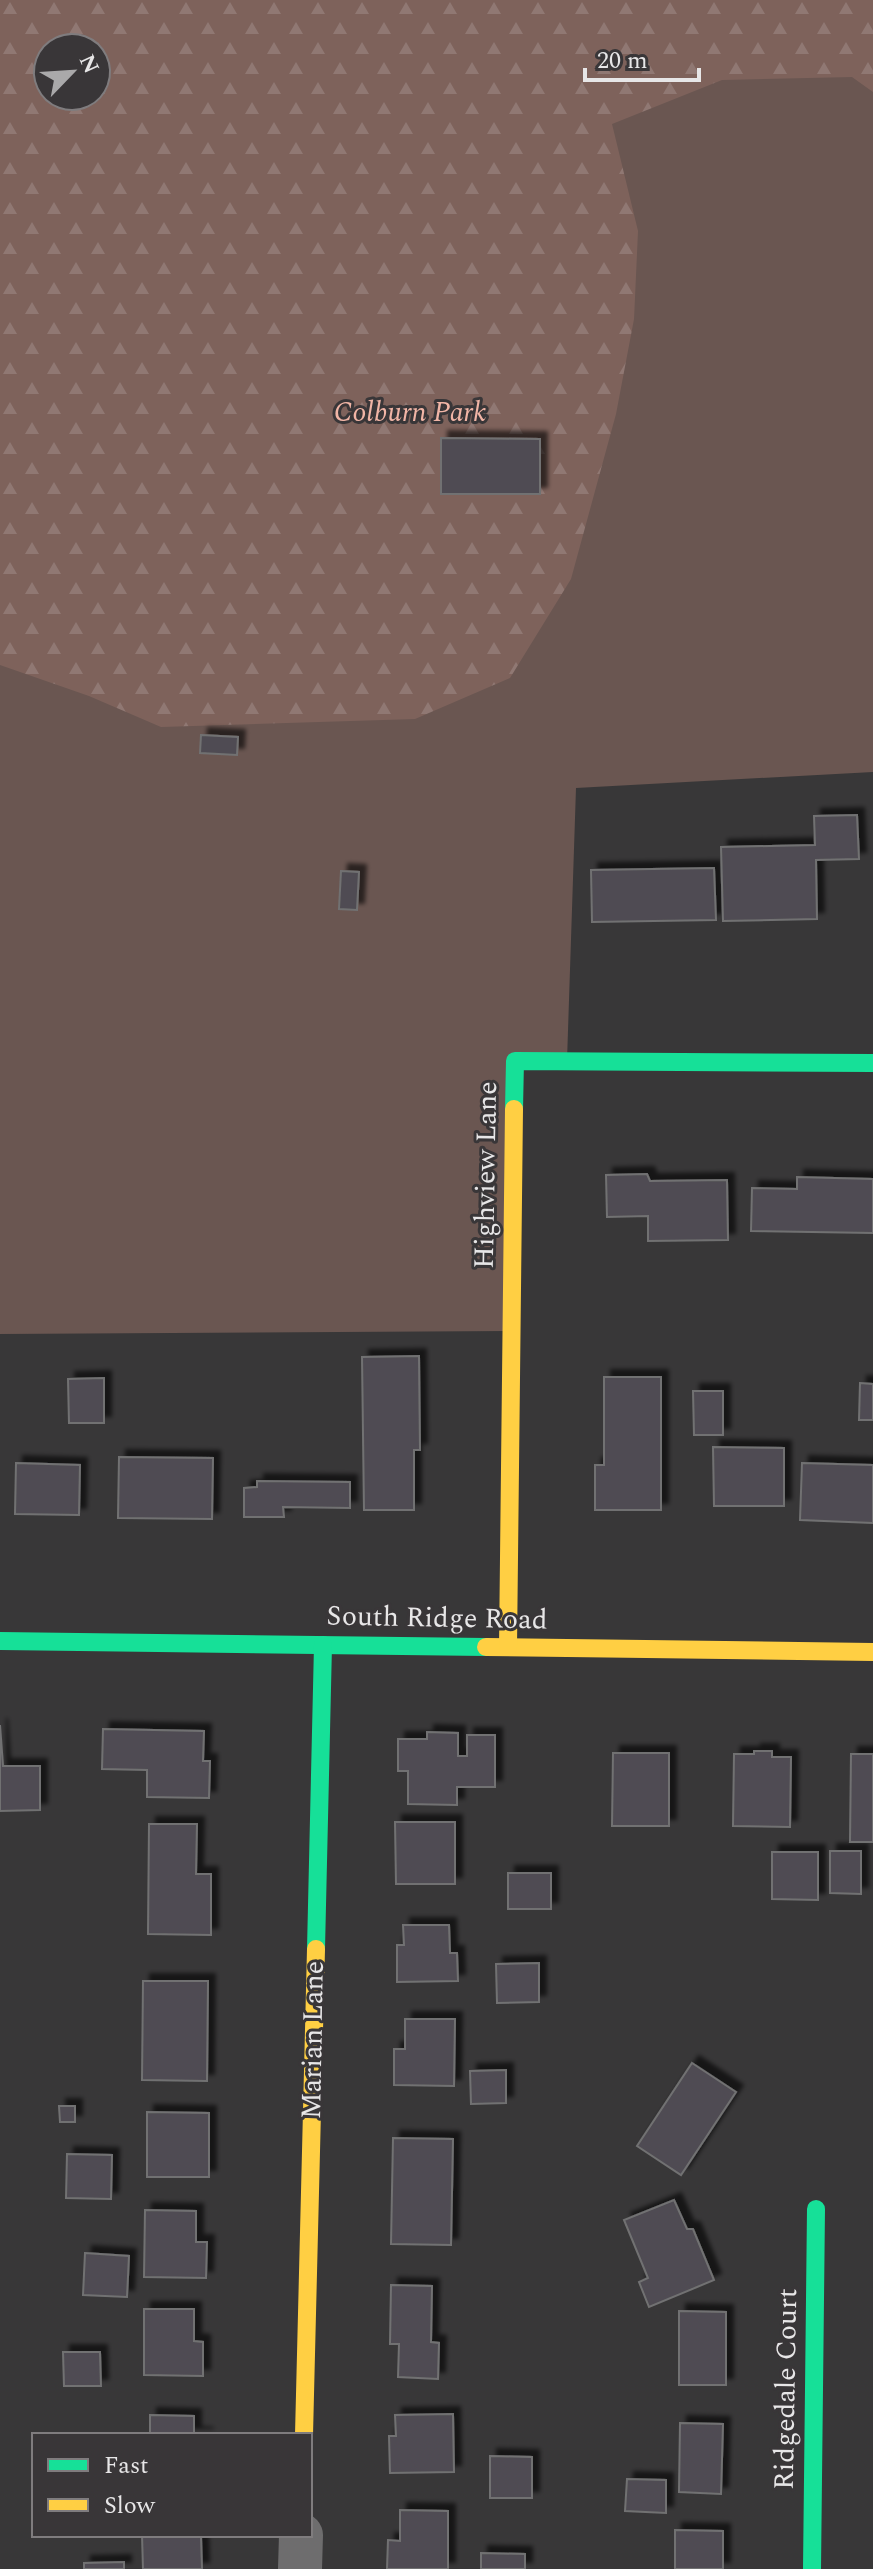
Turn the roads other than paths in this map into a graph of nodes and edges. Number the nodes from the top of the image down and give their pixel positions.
1 (873, 1063) edge
2 (0, 1641) edge
3 (323, 1645) junction
4 (508, 1647) junction
5 (873, 1652) edge
6 (816, 2209) dead end
7 (304, 2433) edge
8 (301, 2537) edge
9 (300, 2569) edge
10 (812, 2569) edge

1 - 4 street, Highview Lane
2 - 3 street, South Ridge Road
3 - 4 street, South Ridge Road
3 - 7 street, Marian Lane
4 - 5 street, South Ridge Road
6 - 10 street, Ridgedale Court
8 - 9 street

